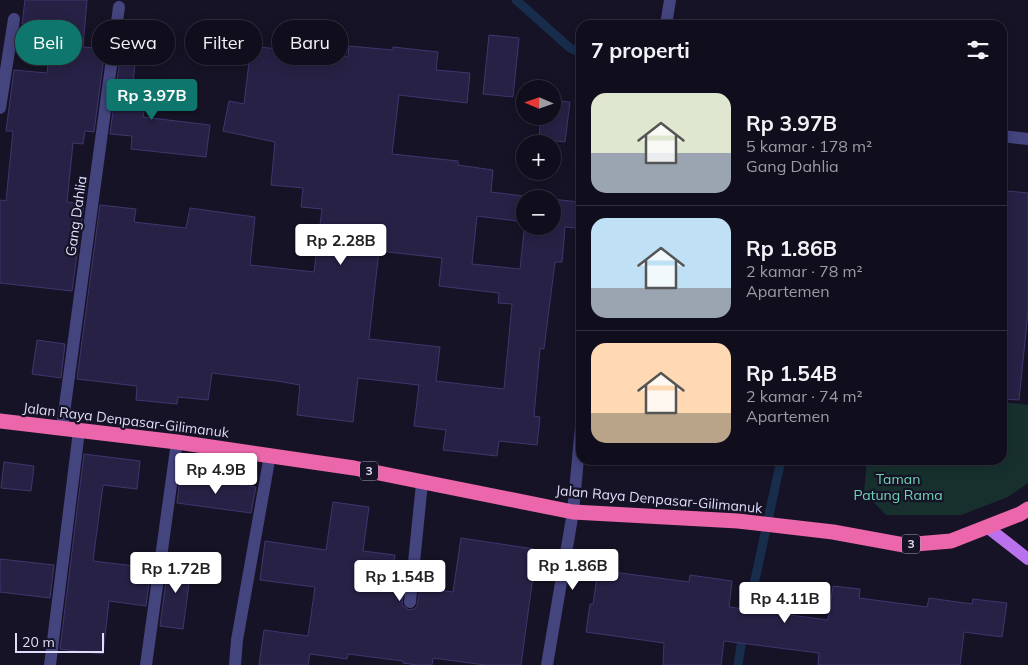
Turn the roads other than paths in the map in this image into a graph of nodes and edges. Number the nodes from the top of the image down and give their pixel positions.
1 (670, 0) edge
2 (119, 8) dead end
3 (14, 19) dead end
4 (667, 20) edge
5 (0, 108) edge
6 (1007, 137) edge
7 (1028, 139) edge
8 (0, 420) edge
9 (62, 428) junction
10 (79, 431) junction
11 (177, 442) junction
12 (270, 455) junction
13 (577, 465) edge
14 (422, 483) junction
15 (1028, 509) edge
16 (573, 512) junction
17 (987, 527) junction
18 (1028, 559) edge
19 (410, 602) dead end
20 (50, 665) edge
21 (146, 665) edge
22 (235, 665) edge
23 (547, 665) edge

1 - 4 street
2 - 9 street, Gang Dahlia
3 - 5 street
6 - 7 street
8 - 9 highway, Jalan Raya Denpasar-Gilimanuk / 3
9 - 10 highway, Jalan Raya Denpasar-Gilimanuk / 3
10 - 11 highway, Jalan Raya Denpasar-Gilimanuk / 3
10 - 20 street
11 - 12 highway, Jalan Raya Denpasar-Gilimanuk / 3
11 - 21 street
12 - 14 highway, Jalan Raya Denpasar-Gilimanuk / 3
12 - 22 street
13 - 16 street
14 - 16 highway, Jalan Raya Denpasar-Gilimanuk / 3
14 - 19 street
15 - 17 highway, 3
16 - 17 highway, Jalan Raya Denpasar-Gilimanuk / 3
16 - 23 street
17 - 18 main road

